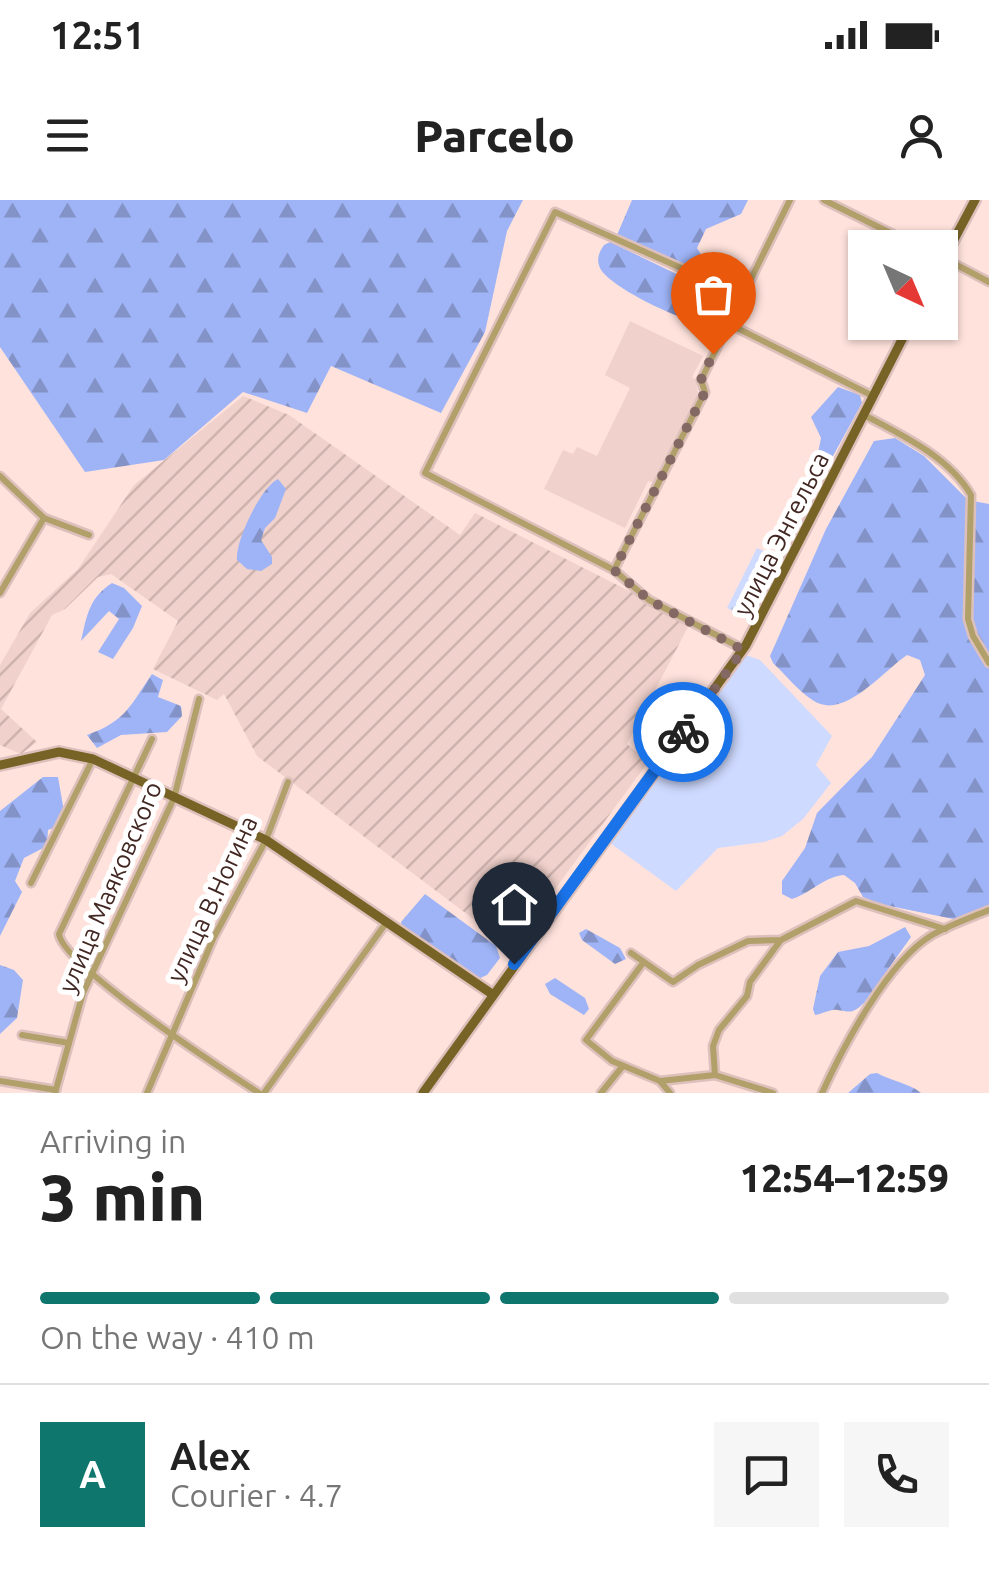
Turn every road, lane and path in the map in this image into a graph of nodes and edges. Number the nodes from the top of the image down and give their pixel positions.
1 (790, 200) edge
2 (824, 200) edge
3 (975, 200) edge
4 (885, 230) edge
5 (958, 230) edge
6 (958, 268) edge
7 (989, 282) edge
8 (742, 295) junction
9 (728, 324) junction
10 (902, 340) edge
11 (873, 396) junction
12 (864, 415) junction
13 (0, 476) edge
14 (44, 518) junction
15 (88, 535) dead end
16 (614, 570) junction
17 (0, 593) edge
18 (743, 650) junction
19 (989, 664) edge
20 (199, 699) dead end
21 (152, 739) dead end
22 (92, 759) junction
23 (0, 765) edge
24 (132, 778) junction
25 (288, 782) dead end
26 (174, 798) junction
27 (266, 840) junction
28 (31, 883) dead end
29 (989, 910) edge
30 (387, 922) junction
31 (945, 929) junction
32 (781, 940) junction
33 (631, 953) dead end
34 (643, 963) junction
35 (91, 974) junction
36 (492, 994) junction
37 (172, 1032) junction
38 (22, 1034) dead end
39 (69, 1043) junction
40 (622, 1066) junction
41 (714, 1075) junction
42 (660, 1080) junction
43 (0, 1081) edge
44 (56, 1092) edge
45 (147, 1093) edge
46 (262, 1093) edge
47 (423, 1093) edge
48 (602, 1093) edge
49 (670, 1093) edge
50 (773, 1093) edge
51 (822, 1093) edge

1 - 8 street
2 - 4 street
3 - 5 main road
6 - 7 street
8 - 9 street
8 - 16 street
9 - 11 street
9 - 16 street
10 - 11 main road, улица Энгельса
11 - 12 main road, улица Энгельса
12 - 18 main road, улица Энгельса
12 - 19 street
13 - 14 street
14 - 15 street
14 - 17 street
16 - 18 street
18 - 36 main road, улица Энгельса
20 - 26 street, улица Маяковского
21 - 24 street
22 - 23 main road
22 - 24 main road
22 - 28 street
24 - 26 main road
24 - 35 street
25 - 27 street, улица В.Ногина
26 - 27 main road
26 - 35 street, улица Маяковского
27 - 30 main road
27 - 37 street, улица В.Ногина
29 - 31 street
30 - 36 main road
30 - 46 street
31 - 32 street
31 - 51 street
32 - 34 street
32 - 41 street
33 - 34 street
34 - 40 street
35 - 37 street
35 - 39 street, улица Маяковского
36 - 47 main road, улица Энгельса
37 - 45 street, улица В.Ногина
37 - 46 street
38 - 39 street
39 - 44 street, улица Маяковского
40 - 42 street
40 - 48 street
41 - 42 street
41 - 50 street
42 - 49 street
43 - 44 street, улица Маяковского

